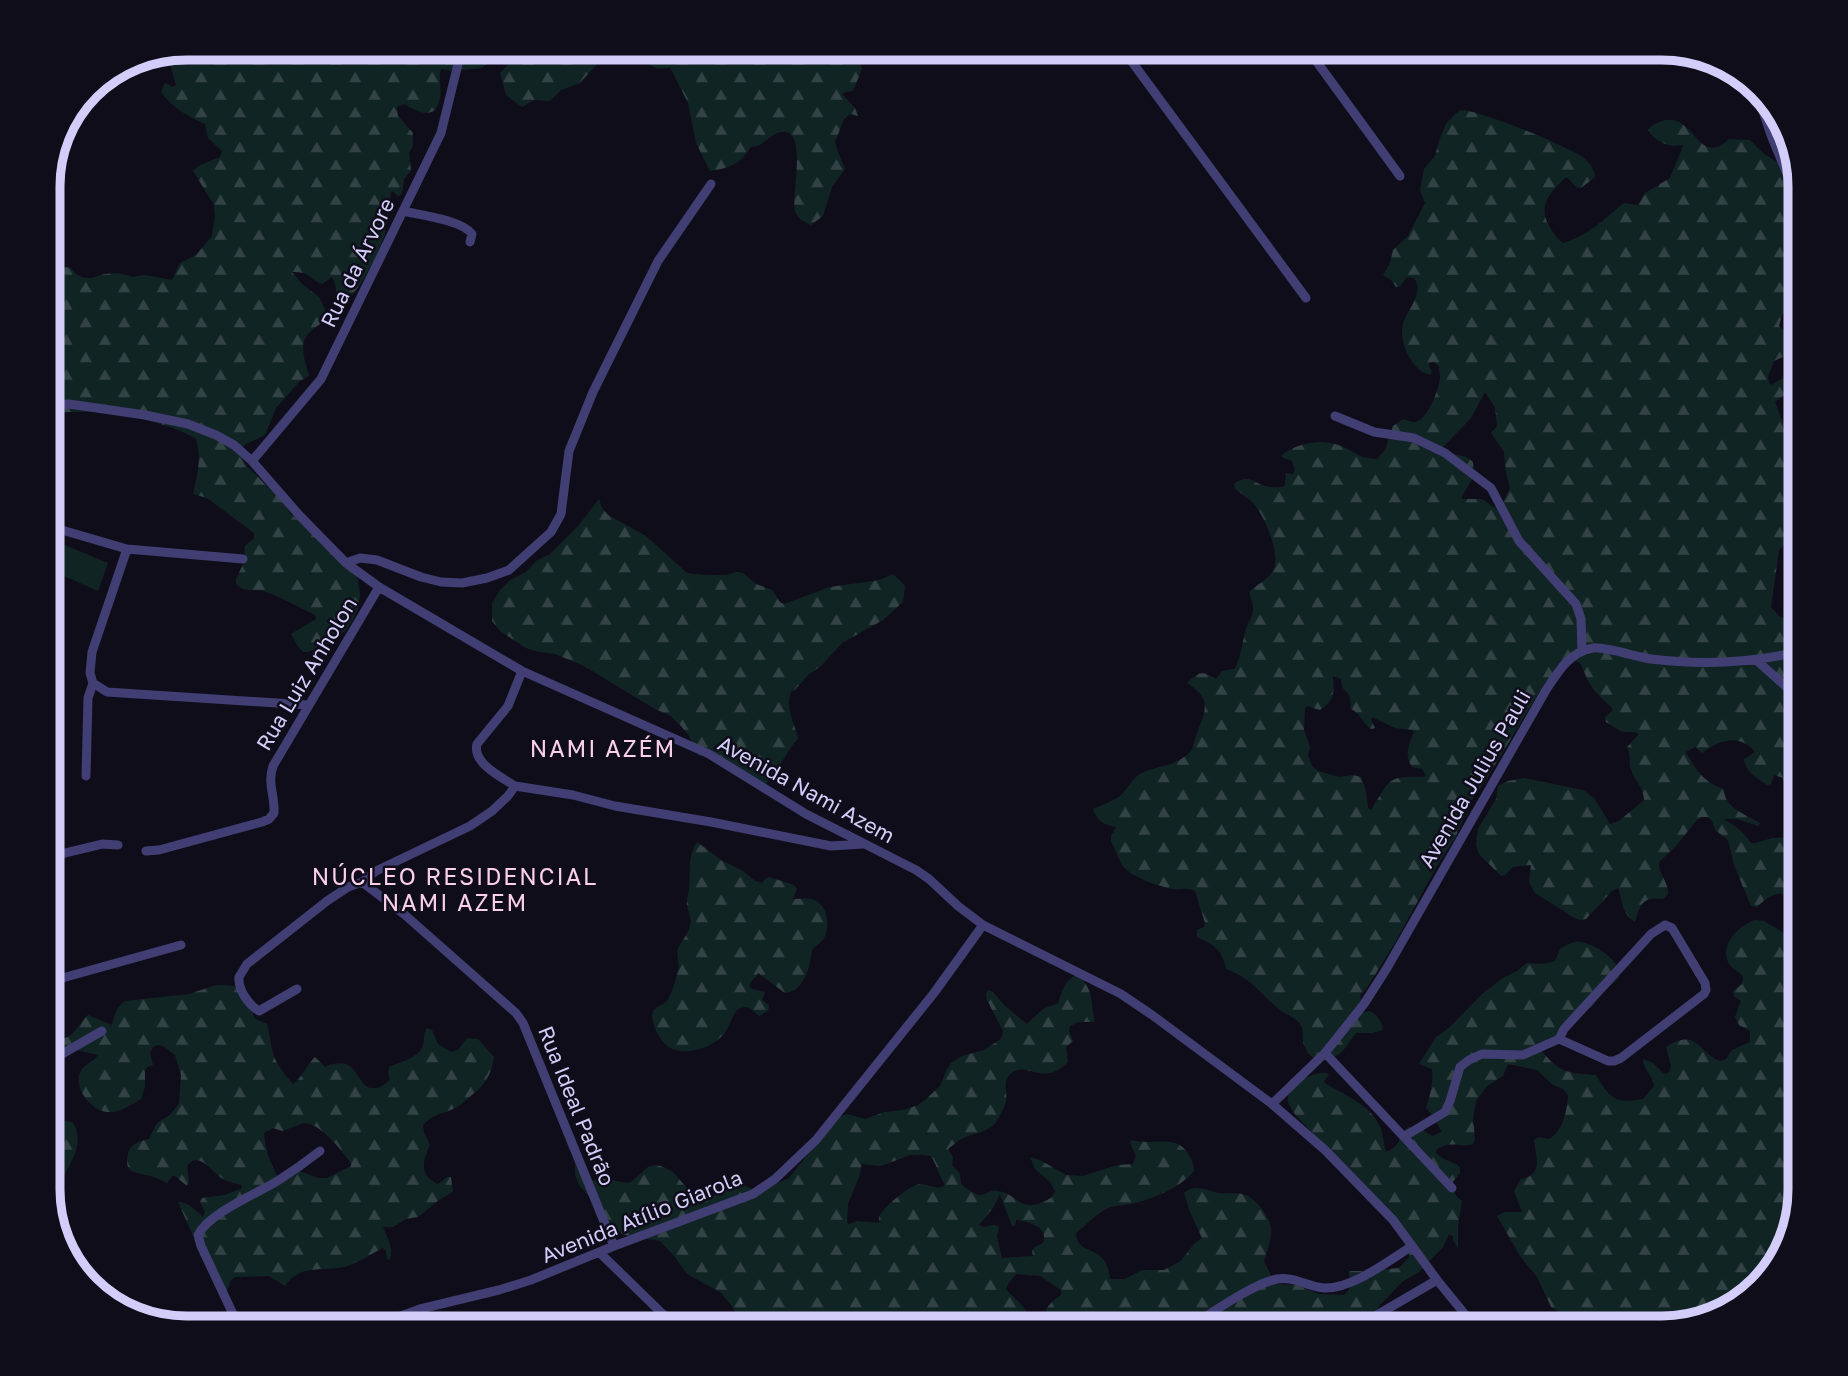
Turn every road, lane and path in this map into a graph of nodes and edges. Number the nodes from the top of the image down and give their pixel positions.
1 (459, 60) dead end
2 (1131, 60) edge
3 (1315, 60) edge
4 (1762, 108) edge
5 (1787, 175) edge
6 (1400, 176) dead end
7 (711, 184) dead end
8 (403, 211) junction
9 (470, 242) dead end
10 (1306, 298) dead end
11 (60, 404) edge
12 (1335, 416) dead end
13 (252, 461) junction
14 (60, 529) edge
15 (127, 549) junction
16 (243, 559) dead end
17 (346, 563) junction
18 (379, 587) junction
19 (1582, 651) junction
20 (1788, 654) edge
21 (1756, 660) junction
22 (522, 671) junction
23 (93, 683) junction
24 (1788, 688) edge
25 (308, 705) junction
26 (86, 776) dead end
27 (515, 786) junction
28 (864, 844) junction
29 (118, 845) dead end
30 (146, 851) dead end
31 (60, 854) edge
32 (362, 882) junction
33 (983, 925) junction
34 (181, 944) dead end
35 (60, 979) edge
36 (297, 989) dead end
37 (102, 1031) dead end
38 (1559, 1039) junction
39 (1325, 1054) junction
40 (60, 1055) edge
41 (1272, 1104) junction
42 (1405, 1136) junction
43 (320, 1152) dead end
44 (1452, 1188) dead end
45 (1412, 1245) junction
46 (614, 1246) junction
47 (599, 1252) junction
48 (1437, 1280) junction
49 (234, 1316) edge
50 (401, 1316) edge
51 (664, 1316) edge
52 (1206, 1316) edge
53 (1375, 1316) edge
54 (1466, 1316) edge

1 - 8 street, Rua da Árvore
2 - 10 street
3 - 6 street
4 - 5 street
7 - 17 street
8 - 9 street
8 - 13 street, Rua da Árvore
11 - 13 street, Avenida Nami Azem
12 - 19 street
13 - 17 street, Avenida Nami Azem
14 - 15 street
15 - 16 street
15 - 23 street
17 - 18 street, Avenida Nami Azem
18 - 22 street, Avenida Nami Azem
18 - 25 street, Rua Luiz Anholon
19 - 21 street
19 - 39 street, Avenida Julius Pauli
20 - 21 street
21 - 24 street
22 - 27 street
22 - 28 street, Avenida Nami Azem
23 - 25 street
23 - 26 street
25 - 30 street, Rua Luiz Anholon
27 - 28 street
27 - 32 street
28 - 33 street, Avenida Nami Azem
29 - 31 street
32 - 36 street
32 - 46 street, Rua Ideal Padrão
33 - 41 street, Avenida Nami Azem
33 - 46 street, Avenida Atílio Giarola
34 - 35 street
37 - 40 street
38 - 38 street
38 - 42 street
39 - 41 street, Avenida Julius Pauli
39 - 42 street
41 - 45 street, Avenida Nami Azem
42 - 44 street
43 - 49 street
45 - 48 street, Avenida Nami Azem
45 - 52 street
46 - 47 street, Avenida Atílio Giarola
47 - 50 street, Avenida Atílio Giarola
47 - 51 street
48 - 53 street
48 - 54 street, Avenida Nami Azem

